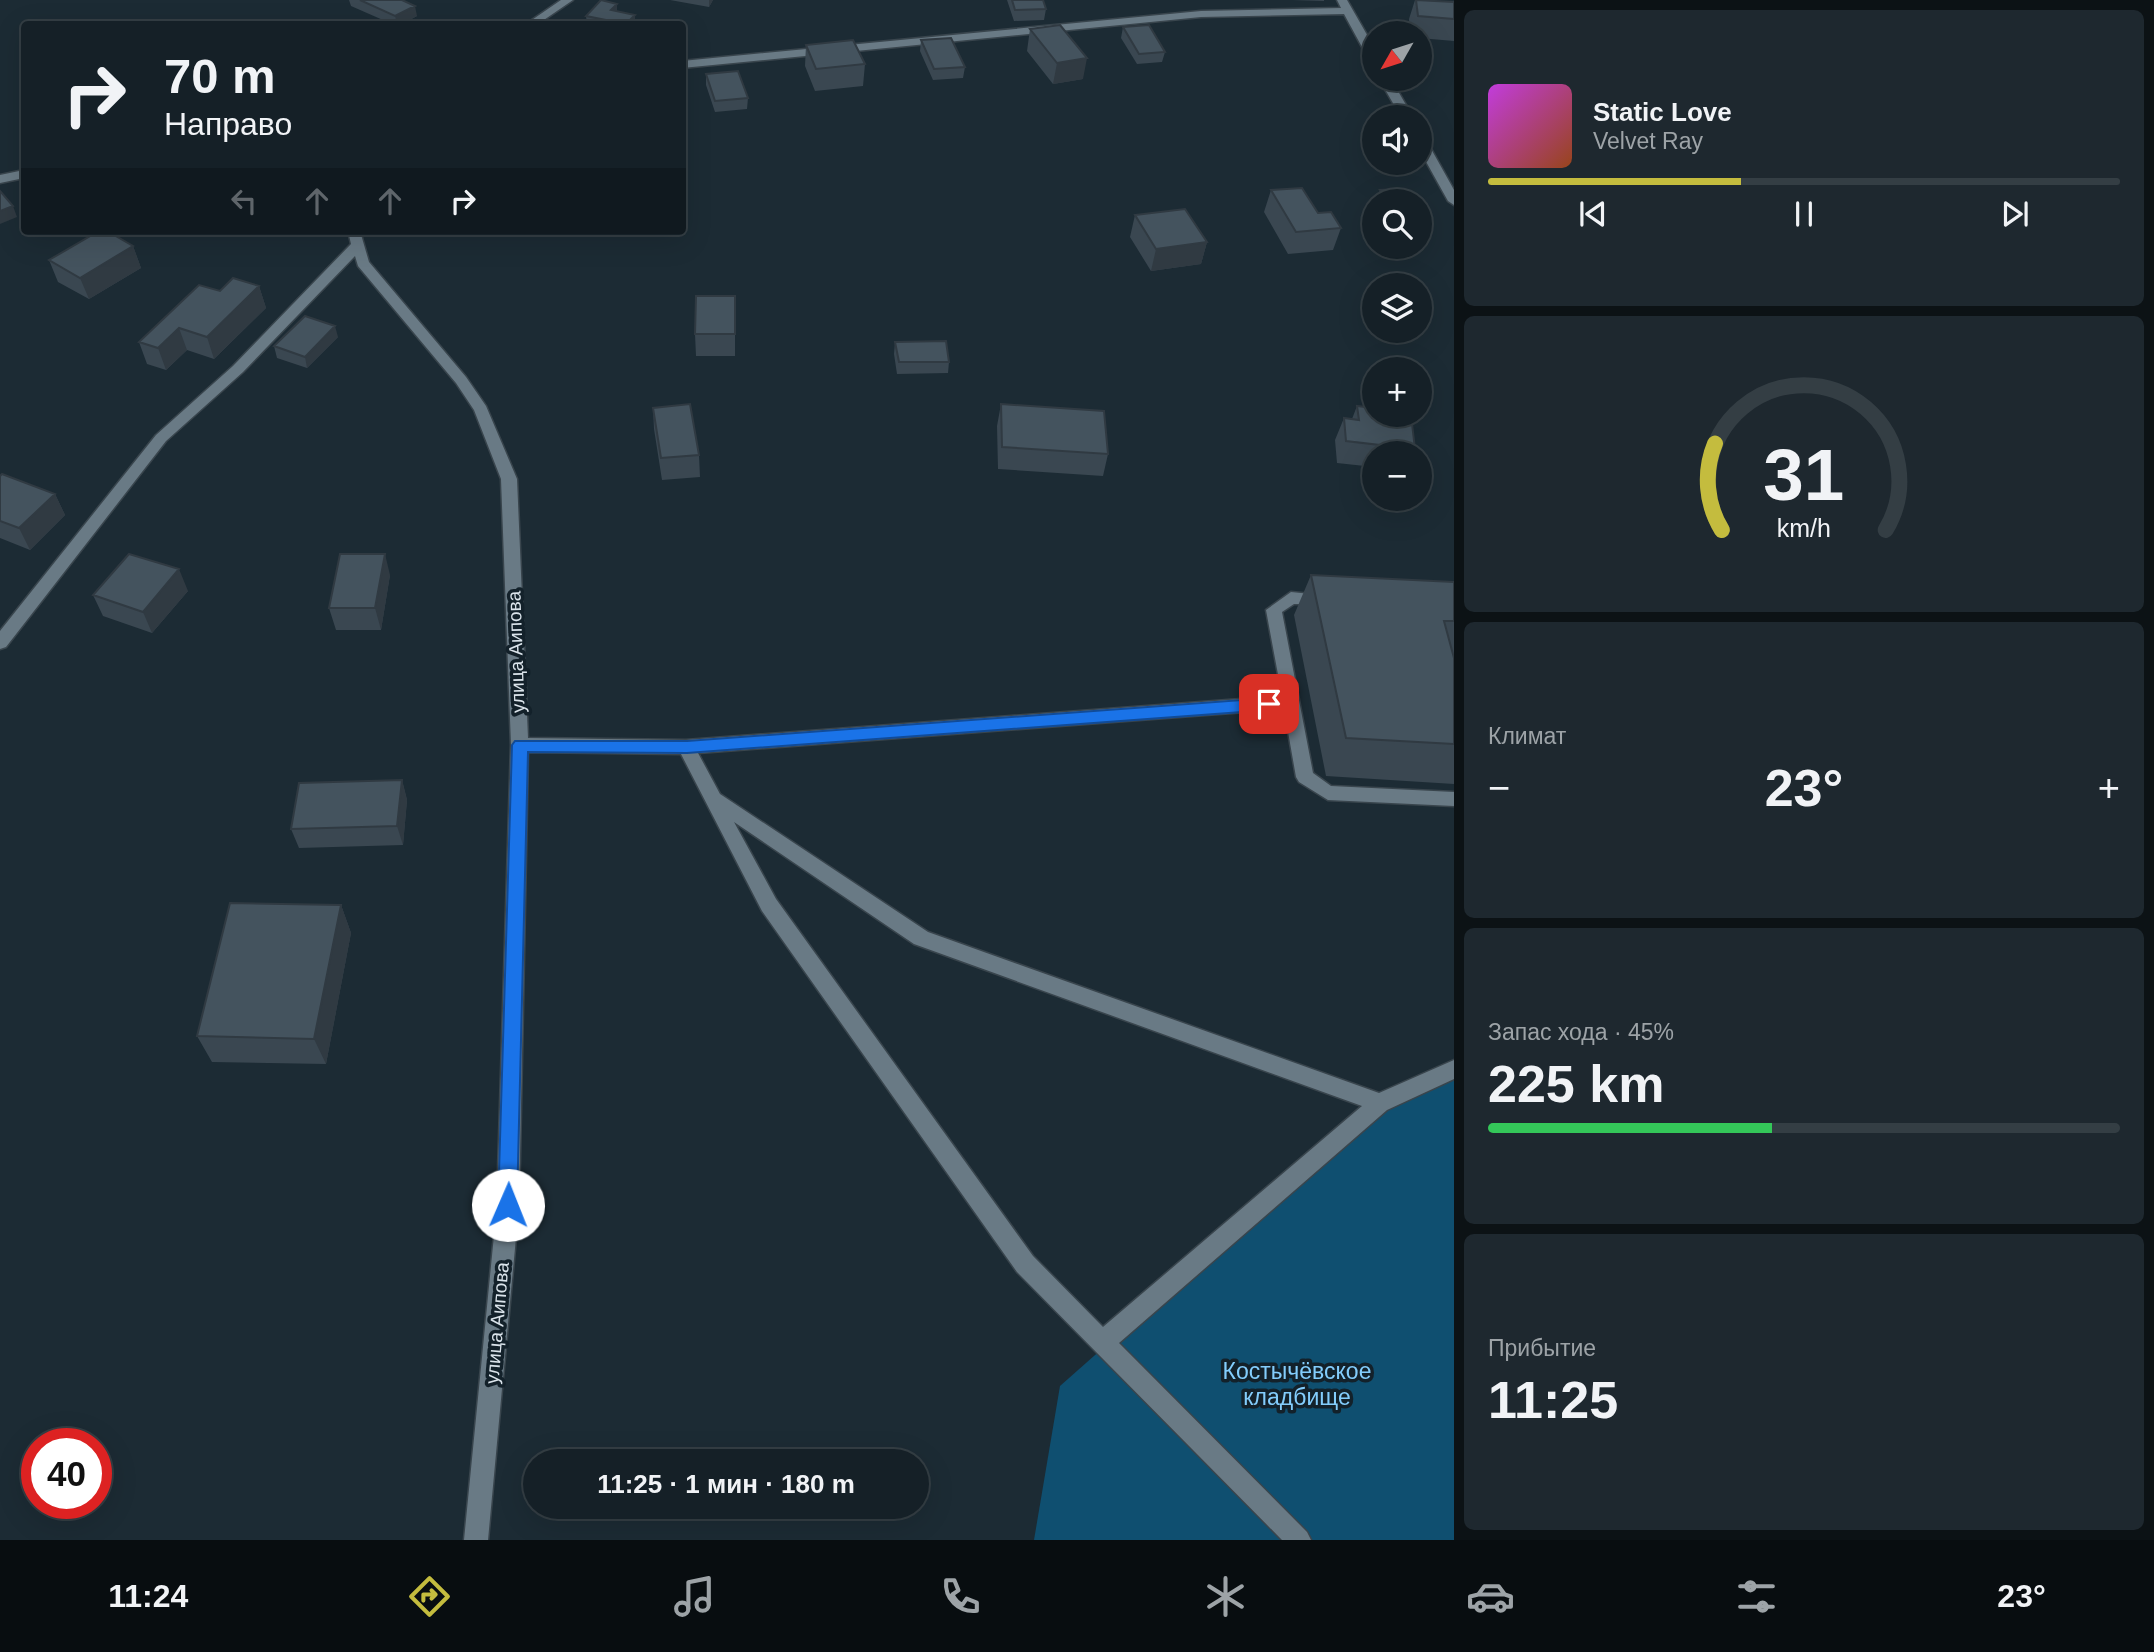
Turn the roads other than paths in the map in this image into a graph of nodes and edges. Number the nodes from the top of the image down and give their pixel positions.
1 (568, 0) edge
2 (1345, 5) edge
3 (536, 21) edge
4 (1362, 36) edge
5 (686, 65) edge
6 (1432, 157) edge
7 (21, 175) edge
8 (0, 179) edge
9 (1449, 182) edge
10 (1454, 201) edge
11 (356, 238) edge
12 (1344, 601) edge
13 (0, 643) edge
14 (1291, 702) junction
15 (520, 745) junction
16 (687, 747) junction
17 (713, 799) junction
18 (1454, 799) edge
19 (1454, 1069) edge
20 (1380, 1103) junction
21 (1103, 1342) junction
22 (476, 1540) edge
23 (1299, 1540) edge

1 - 3 street
2 - 4 street
2 - 5 street
6 - 9 street
7 - 8 street
9 - 10 street
11 - 13 street
11 - 15 street, улица Аипова
12 - 14 street
14 - 16 street
14 - 18 street
15 - 16 street
15 - 22 street, улица Аипова
16 - 17 street
17 - 20 street
17 - 21 street
19 - 20 street
20 - 21 street
21 - 23 street

